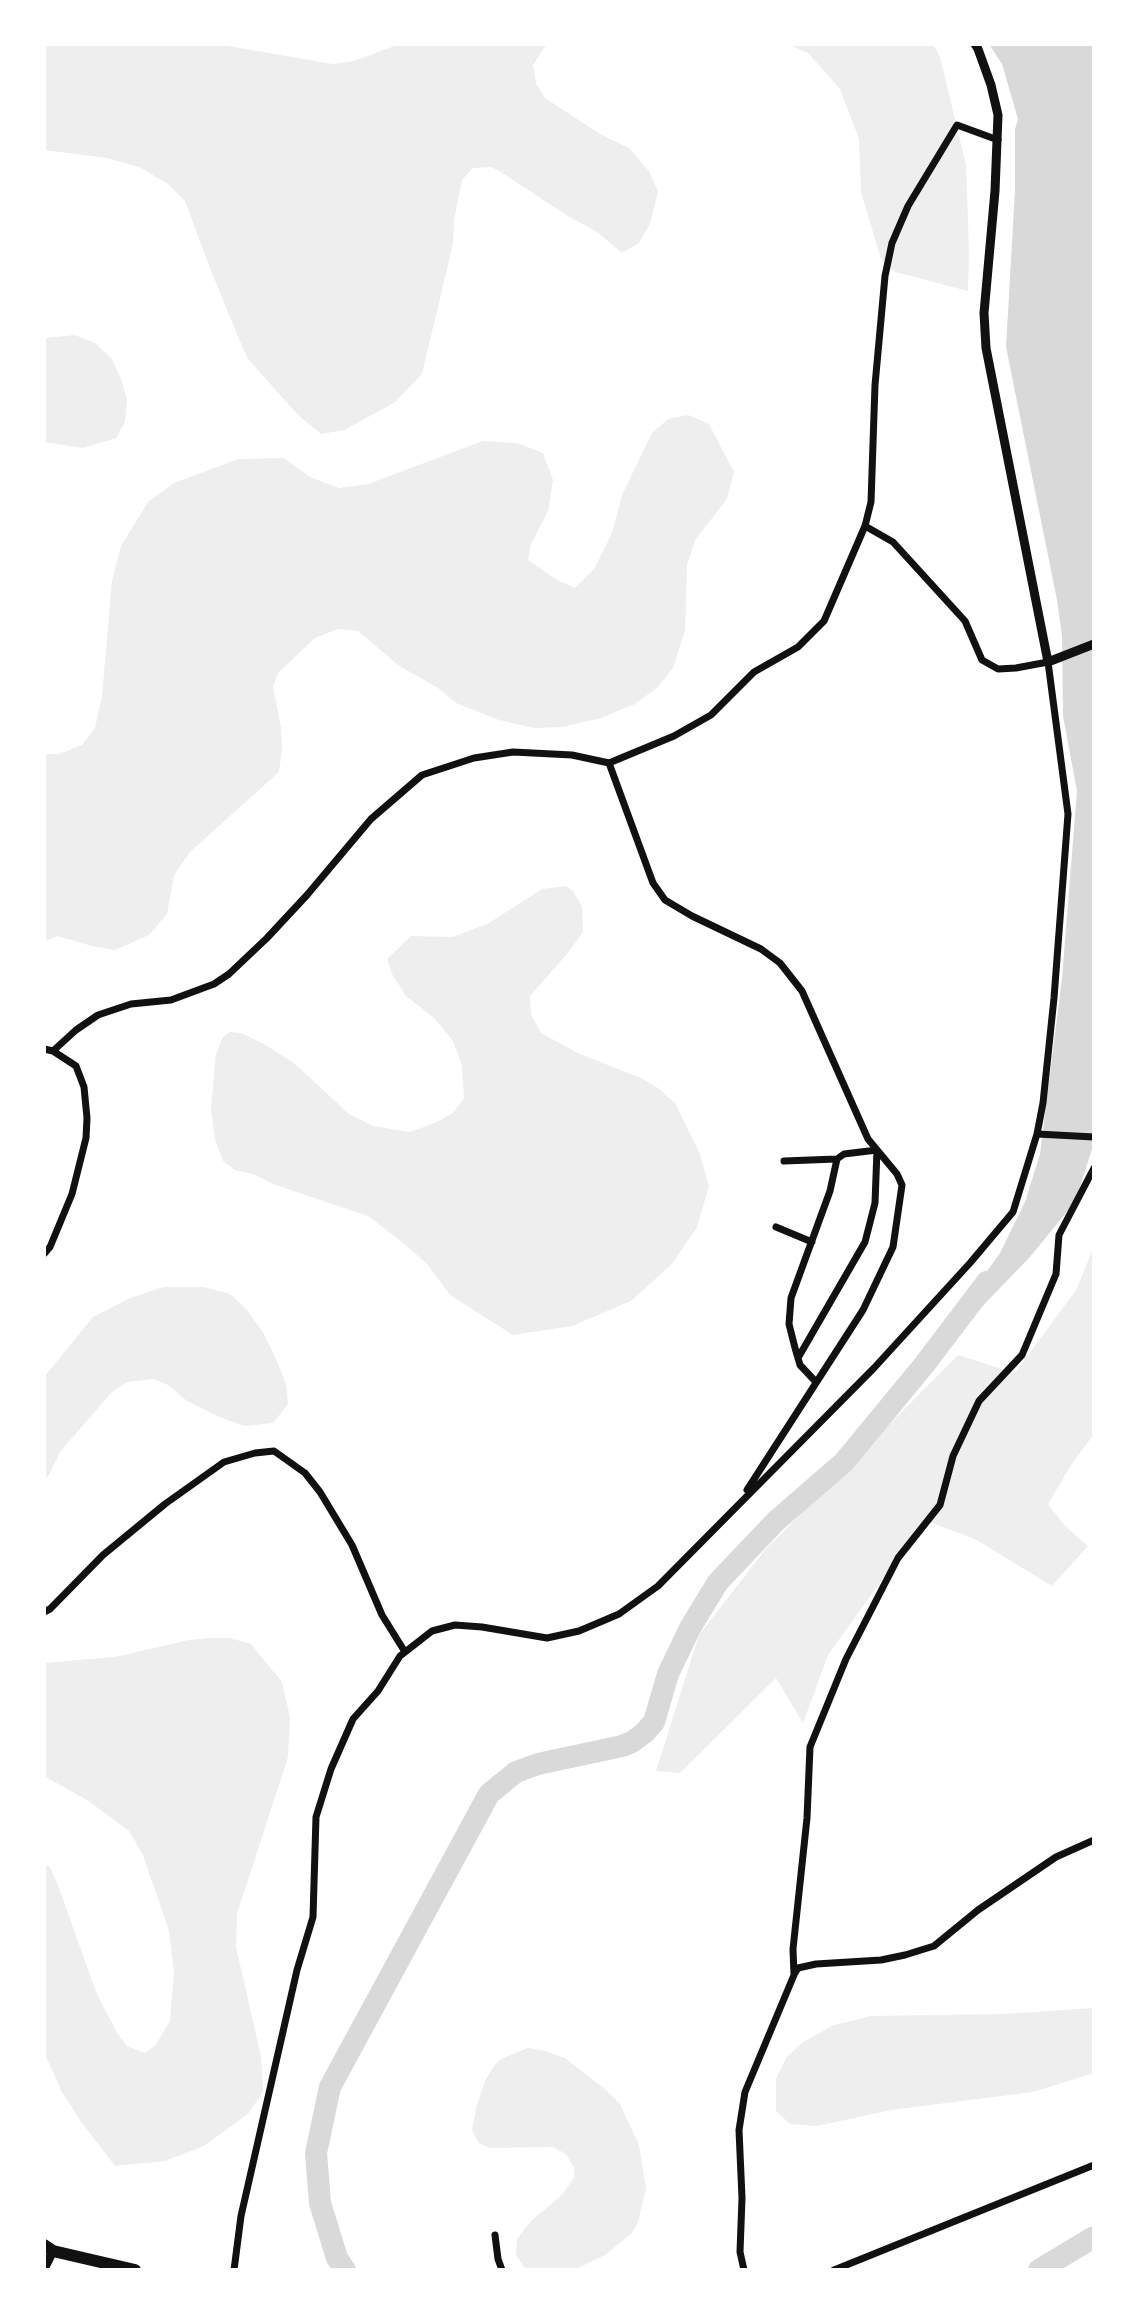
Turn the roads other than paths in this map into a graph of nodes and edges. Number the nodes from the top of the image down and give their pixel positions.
1 (975, 44) edge
2 (998, 140) junction
3 (865, 526) junction
4 (1094, 644) edge
5 (1048, 662) junction
6 (609, 763) junction
7 (44, 1049) edge
8 (53, 1051) junction
9 (1039, 1134) junction
10 (1094, 1137) edge
11 (877, 1150) junction
12 (837, 1159) junction
13 (784, 1161) dead end
14 (1094, 1168) edge
15 (776, 1227) dead end
16 (812, 1242) junction
17 (44, 1254) edge
18 (798, 1358) junction
19 (816, 1382) junction
20 (739, 1502) junction
21 (44, 1612) edge
22 (405, 1652) junction
23 (1094, 1840) edge
24 (794, 1975) junction
25 (1094, 2165) edge
26 (495, 2235) dead end
27 (48, 2248) edge
28 (44, 2269) edge
29 (135, 2270) edge
30 (234, 2270) edge
31 (502, 2270) edge
32 (744, 2270) edge
33 (834, 2270) edge

1 - 2 street
2 - 3 street
2 - 5 street
3 - 5 street
3 - 6 street
4 - 5 street
5 - 9 street
6 - 8 street
6 - 11 street
7 - 8 street
8 - 17 street
9 - 10 street
9 - 20 street
11 - 12 street
11 - 18 street
11 - 19 street
12 - 13 street
12 - 16 street
14 - 24 street
15 - 16 street
16 - 18 street
18 - 19 street
19 - 20 street
20 - 22 street
21 - 22 street
22 - 30 street
23 - 24 street
24 - 32 street
25 - 33 street
26 - 31 street
27 - 28 street
27 - 29 highway

